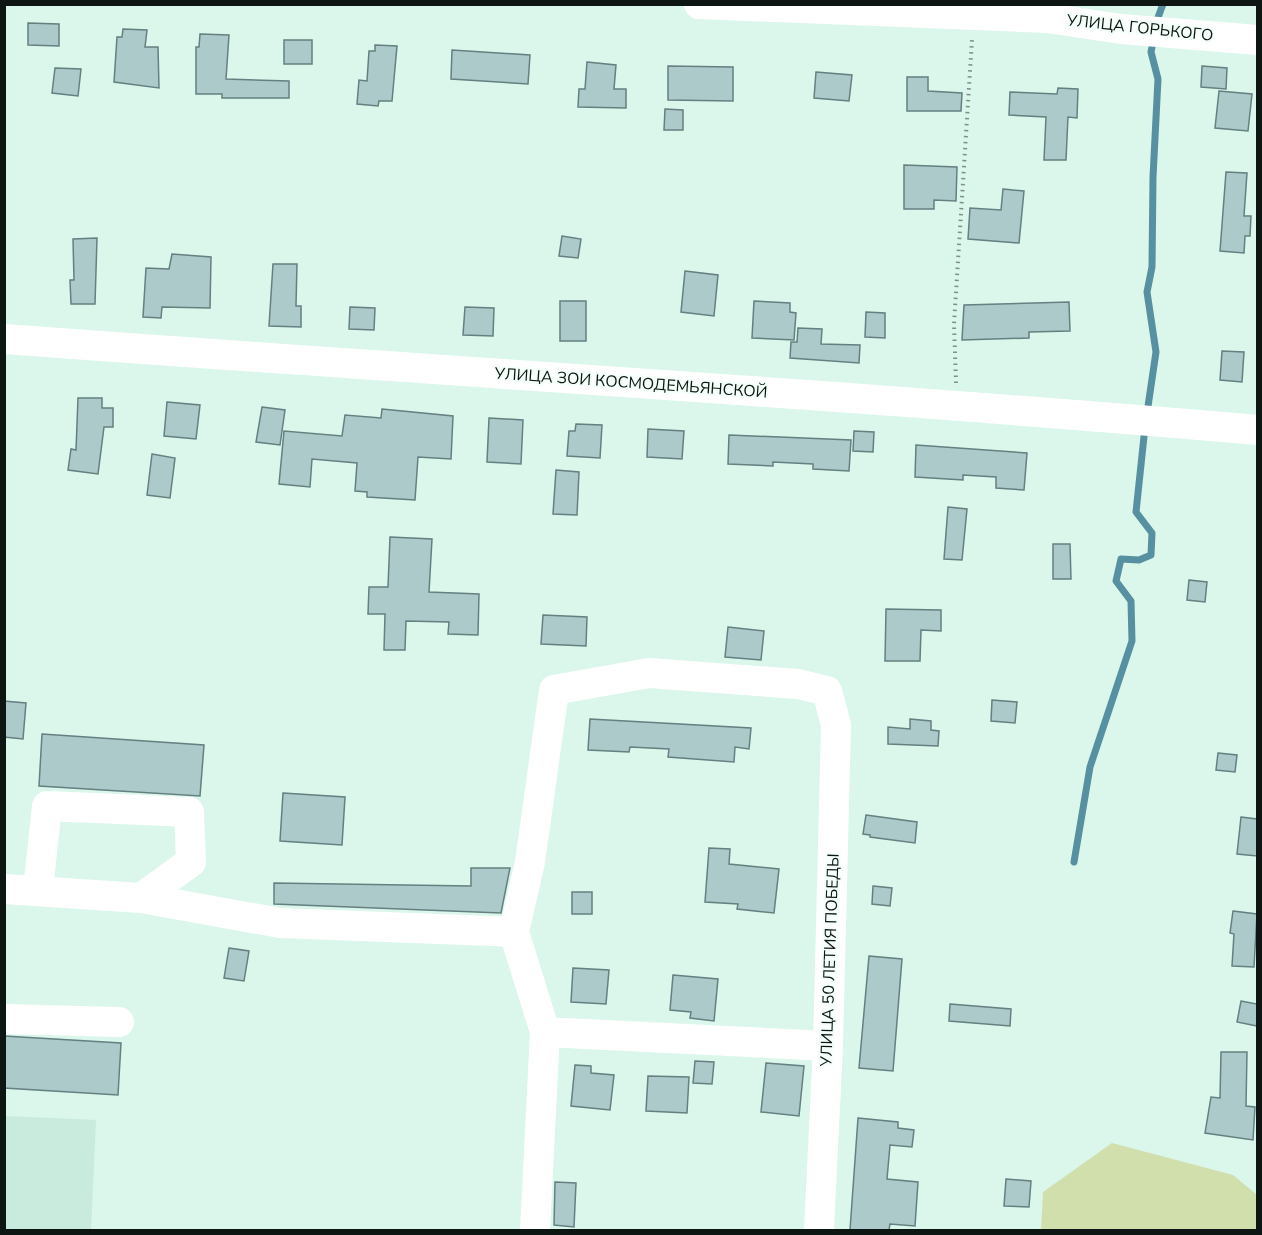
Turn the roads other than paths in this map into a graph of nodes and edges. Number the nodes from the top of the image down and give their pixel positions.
1 (699, 4) edge
2 (1257, 40) edge
3 (4, 339) edge
4 (1257, 430) edge
5 (4, 889) edge
6 (38, 890) junction
7 (141, 898) junction
8 (514, 932) junction
9 (4, 1019) edge
10 (119, 1022) dead end
11 (545, 1032) junction
12 (828, 1047) junction
13 (535, 1230) edge
14 (819, 1230) edge

1 - 2 street, УЛИЦА ГОРЬКОГО
3 - 4 street, УЛИЦА ЗОИ КОСМОДЕМЬЯНСКОЙ
5 - 6 street
6 - 7 street
6 - 7 street
7 - 8 street
8 - 11 street
8 - 12 street, УЛИЦА 50 ЛЕТИЯ ПОБЕДЫ
9 - 10 street
11 - 12 street
11 - 13 street
12 - 14 street, УЛИЦА 50 ЛЕТИЯ ПОБЕДЫ

